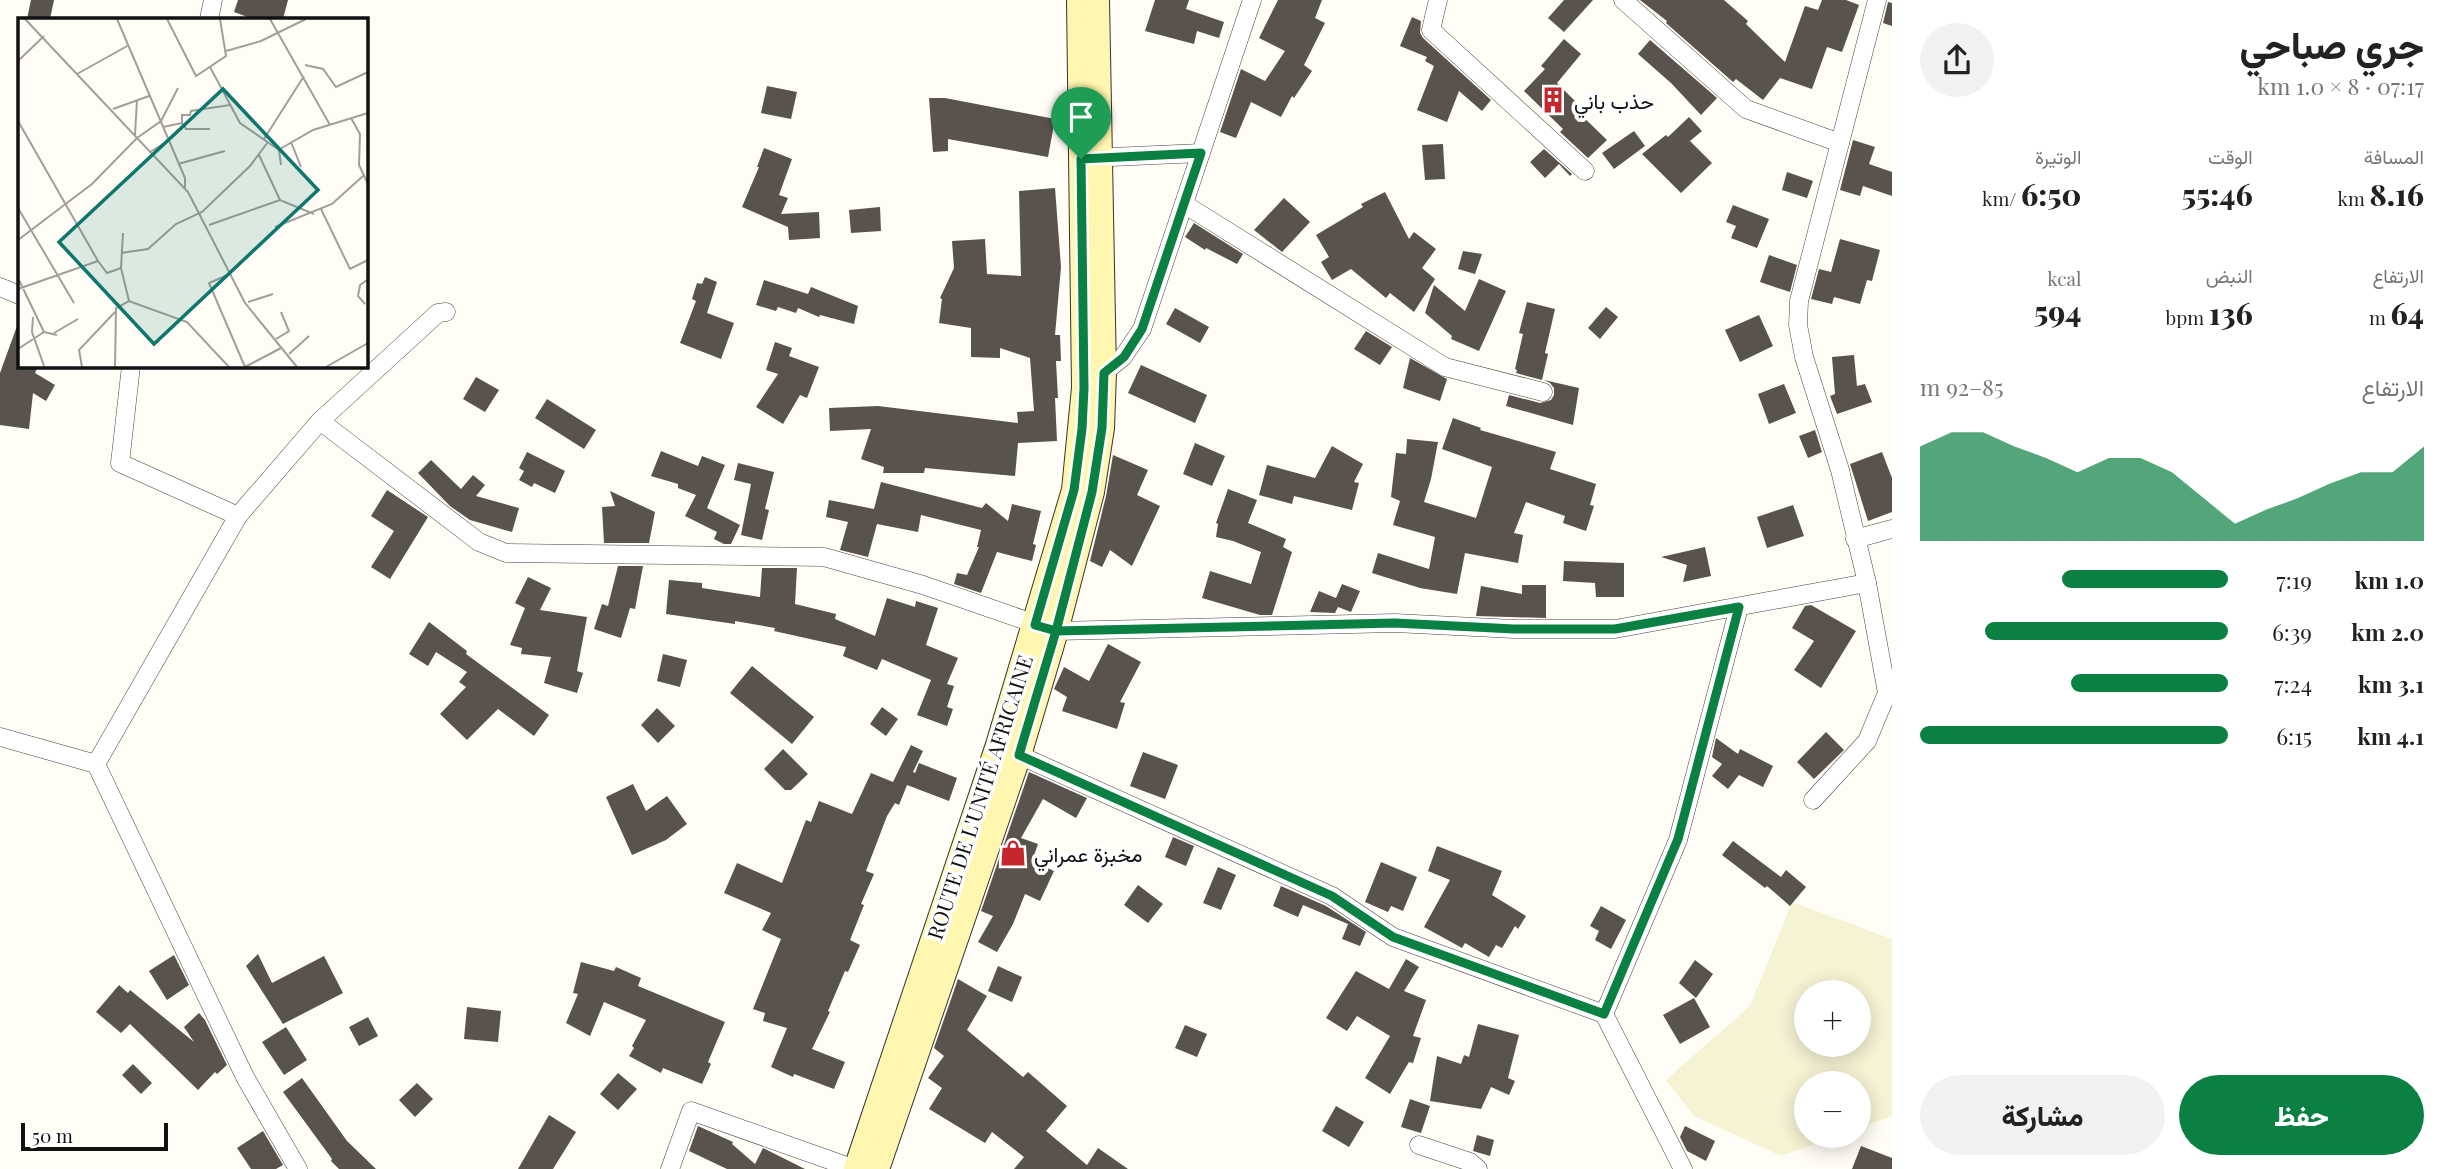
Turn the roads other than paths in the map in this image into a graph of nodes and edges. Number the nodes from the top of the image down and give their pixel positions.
1 (213, 0) edge
2 (1079, 0) edge
3 (1097, 0) edge
4 (1251, 0) edge
5 (1438, 0) edge
6 (1623, 0) edge
7 (1877, 0) edge
8 (209, 18) edge
9 (1840, 143) junction
10 (1201, 153) junction
11 (1090, 158) junction
12 (1585, 170) dead end
13 (1184, 204) junction
14 (0, 288) edge
15 (18, 295) edge
16 (446, 312) dead end
17 (131, 368) edge
18 (1104, 373) junction
19 (1084, 388) junction
20 (1543, 392) dead end
21 (320, 421) junction
22 (1092, 428) junction
23 (238, 516) junction
24 (1892, 529) edge
25 (1855, 539) junction
26 (1867, 583) junction
27 (1739, 607) junction
28 (1045, 628) junction
29 (1889, 694) edge
30 (0, 737) edge
31 (1019, 755) junction
32 (96, 764) junction
33 (1812, 800) dead end
34 (1604, 1014) junction
35 (1419, 1145) dead end
36 (298, 1169) edge
37 (670, 1169) edge
38 (855, 1169) edge
39 (877, 1169) edge
40 (1478, 1169) edge
41 (1683, 1169) edge

1 - 8 street
2 - 11 main road, ROUTE DE L'UNITÉ AFRICAINE
3 - 11 main road, ROUTE DE L'UNITÉ AFRICAINE
4 - 10 street
5 - 12 street
6 - 9 street
7 - 9 street
9 - 25 street
10 - 11 street
10 - 13 street
11 - 18 main road, ROUTE DE L'UNITÉ AFRICAINE
11 - 19 main road, ROUTE DE L'UNITÉ AFRICAINE
13 - 18 street
13 - 20 street
14 - 15 street
16 - 21 street
17 - 23 street
18 - 19 street
18 - 22 main road, ROUTE DE L'UNITÉ AFRICAINE
19 - 22 main road, ROUTE DE L'UNITÉ AFRICAINE
21 - 23 street
21 - 28 street
22 - 28 main road, ROUTE DE L'UNITÉ AFRICAINE
23 - 32 street
24 - 25 street
25 - 26 street
26 - 27 street
26 - 29 street
27 - 28 street
27 - 34 street
28 - 31 main road, ROUTE DE L'UNITÉ AFRICAINE
28 - 38 main road, ROUTE DE L'UNITÉ AFRICAINE
29 - 33 street
30 - 32 street
31 - 34 street
31 - 39 main road, ROUTE DE L'UNITÉ AFRICAINE
32 - 36 street
34 - 41 street
35 - 40 street
37 - 38 street

